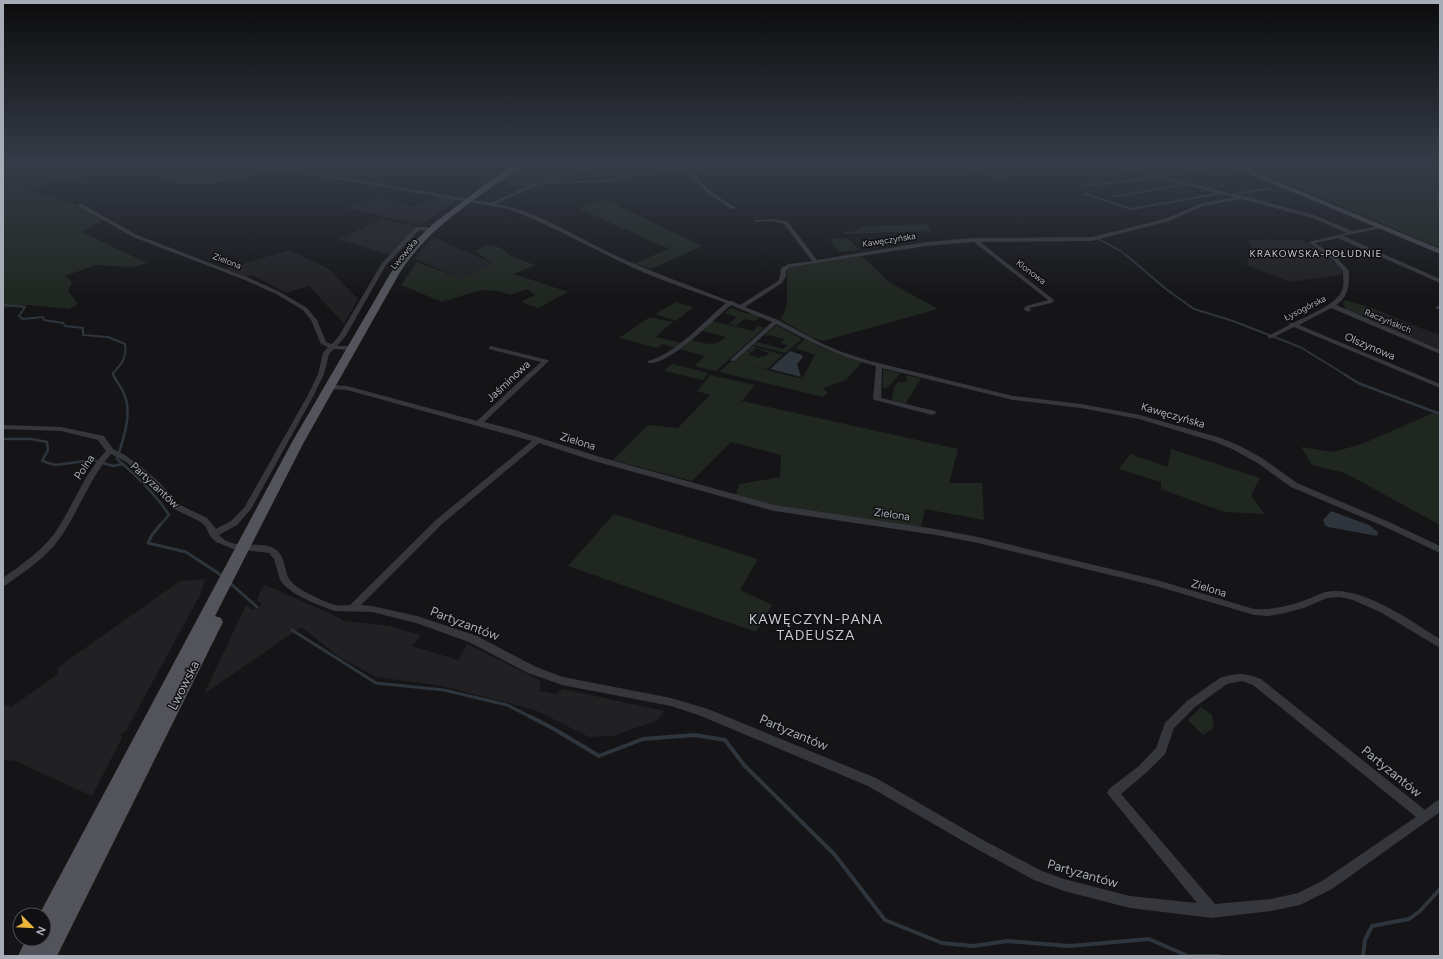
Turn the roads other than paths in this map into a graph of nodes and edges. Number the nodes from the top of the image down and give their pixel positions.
1 (84, 207) edge
2 (457, 207) edge
3 (458, 207) edge
4 (502, 207) edge
5 (1124, 207) edge
6 (1144, 207) edge
7 (1198, 207) edge
8 (1278, 207) edge
9 (1331, 207) edge
10 (756, 221) dead end
11 (1379, 227) junction
12 (427, 229) junction
13 (1352, 233) junction
14 (1338, 236) junction
15 (974, 240) junction
16 (1440, 252) edge
17 (815, 261) junction
18 (1440, 281) edge
19 (731, 302) junction
20 (1330, 305) junction
21 (742, 306) junction
22 (1028, 310) dead end
23 (776, 321) junction
24 (1292, 324) junction
25 (361, 327) junction
26 (1270, 337) dead end
27 (331, 347) junction
28 (350, 348) junction
29 (491, 348) dead end
30 (1440, 352) edge
31 (733, 360) dead end
32 (650, 362) dead end
33 (879, 365) junction
34 (1440, 386) edge
35 (331, 387) junction
36 (932, 413) dead end
37 (479, 423) junction
38 (3, 427) edge
39 (538, 440) junction
40 (116, 453) junction
41 (213, 534) junction
42 (248, 547) junction
43 (1440, 550) edge
44 (3, 583) edge
45 (229, 583) junction
46 (352, 609) junction
47 (1440, 644) edge
48 (1440, 804) edge
49 (1425, 817) junction
50 (1212, 911) junction
51 (52, 913) edge
52 (34, 947) edge
53 (29, 956) edge
54 (45, 956) edge

1 - 27 street, Zielona
2 - 12 main road, Lwowska
3 - 25 main road, Lwowska
4 - 19 street, Kawęczyńska
5 - 6 street
7 - 15 street, Kawęczyńska
8 - 13 street
9 - 11 street
10 - 17 street
11 - 13 street, Łysogórska
11 - 16 street
12 - 25 main road, Lwowska
12 - 27 street
13 - 14 street, Łysogórska
14 - 18 street
14 - 20 street, Łysogórska
15 - 17 street, Kawęczyńska
15 - 22 street, Klonowa
17 - 21 street, Kawęczyńska
19 - 21 street, Kawęczyńska
19 - 32 street
20 - 24 street, Łysogórska
20 - 30 street, Raczyńskich
21 - 23 street, Kawęczyńska
23 - 31 street
23 - 33 street, Kawęczyńska
24 - 26 street, Łysogórska
24 - 34 street, Olszynowa
25 - 28 main road, Lwowska
27 - 28 street
27 - 41 street
28 - 35 main road, Lwowska
29 - 37 street, Jaśminowa
33 - 36 street
33 - 43 street, Kawęczyńska
35 - 37 street, Zielona
35 - 42 main road, Lwowska
37 - 39 street, Zielona
38 - 40 street, Polna
39 - 46 street
39 - 47 street, Zielona
40 - 41 street, Partyzantów
40 - 44 street, Polna
41 - 42 street, Partyzantów
42 - 45 main road, Lwowska
42 - 46 street, Partyzantów
45 - 51 main road, Lwowska
45 - 54 main road, Lwowska
46 - 50 street, Partyzantów
48 - 49 street, Partyzantów
49 - 50 street, Partyzantów
49 - 50 street, Partyzantów
52 - 53 main road

